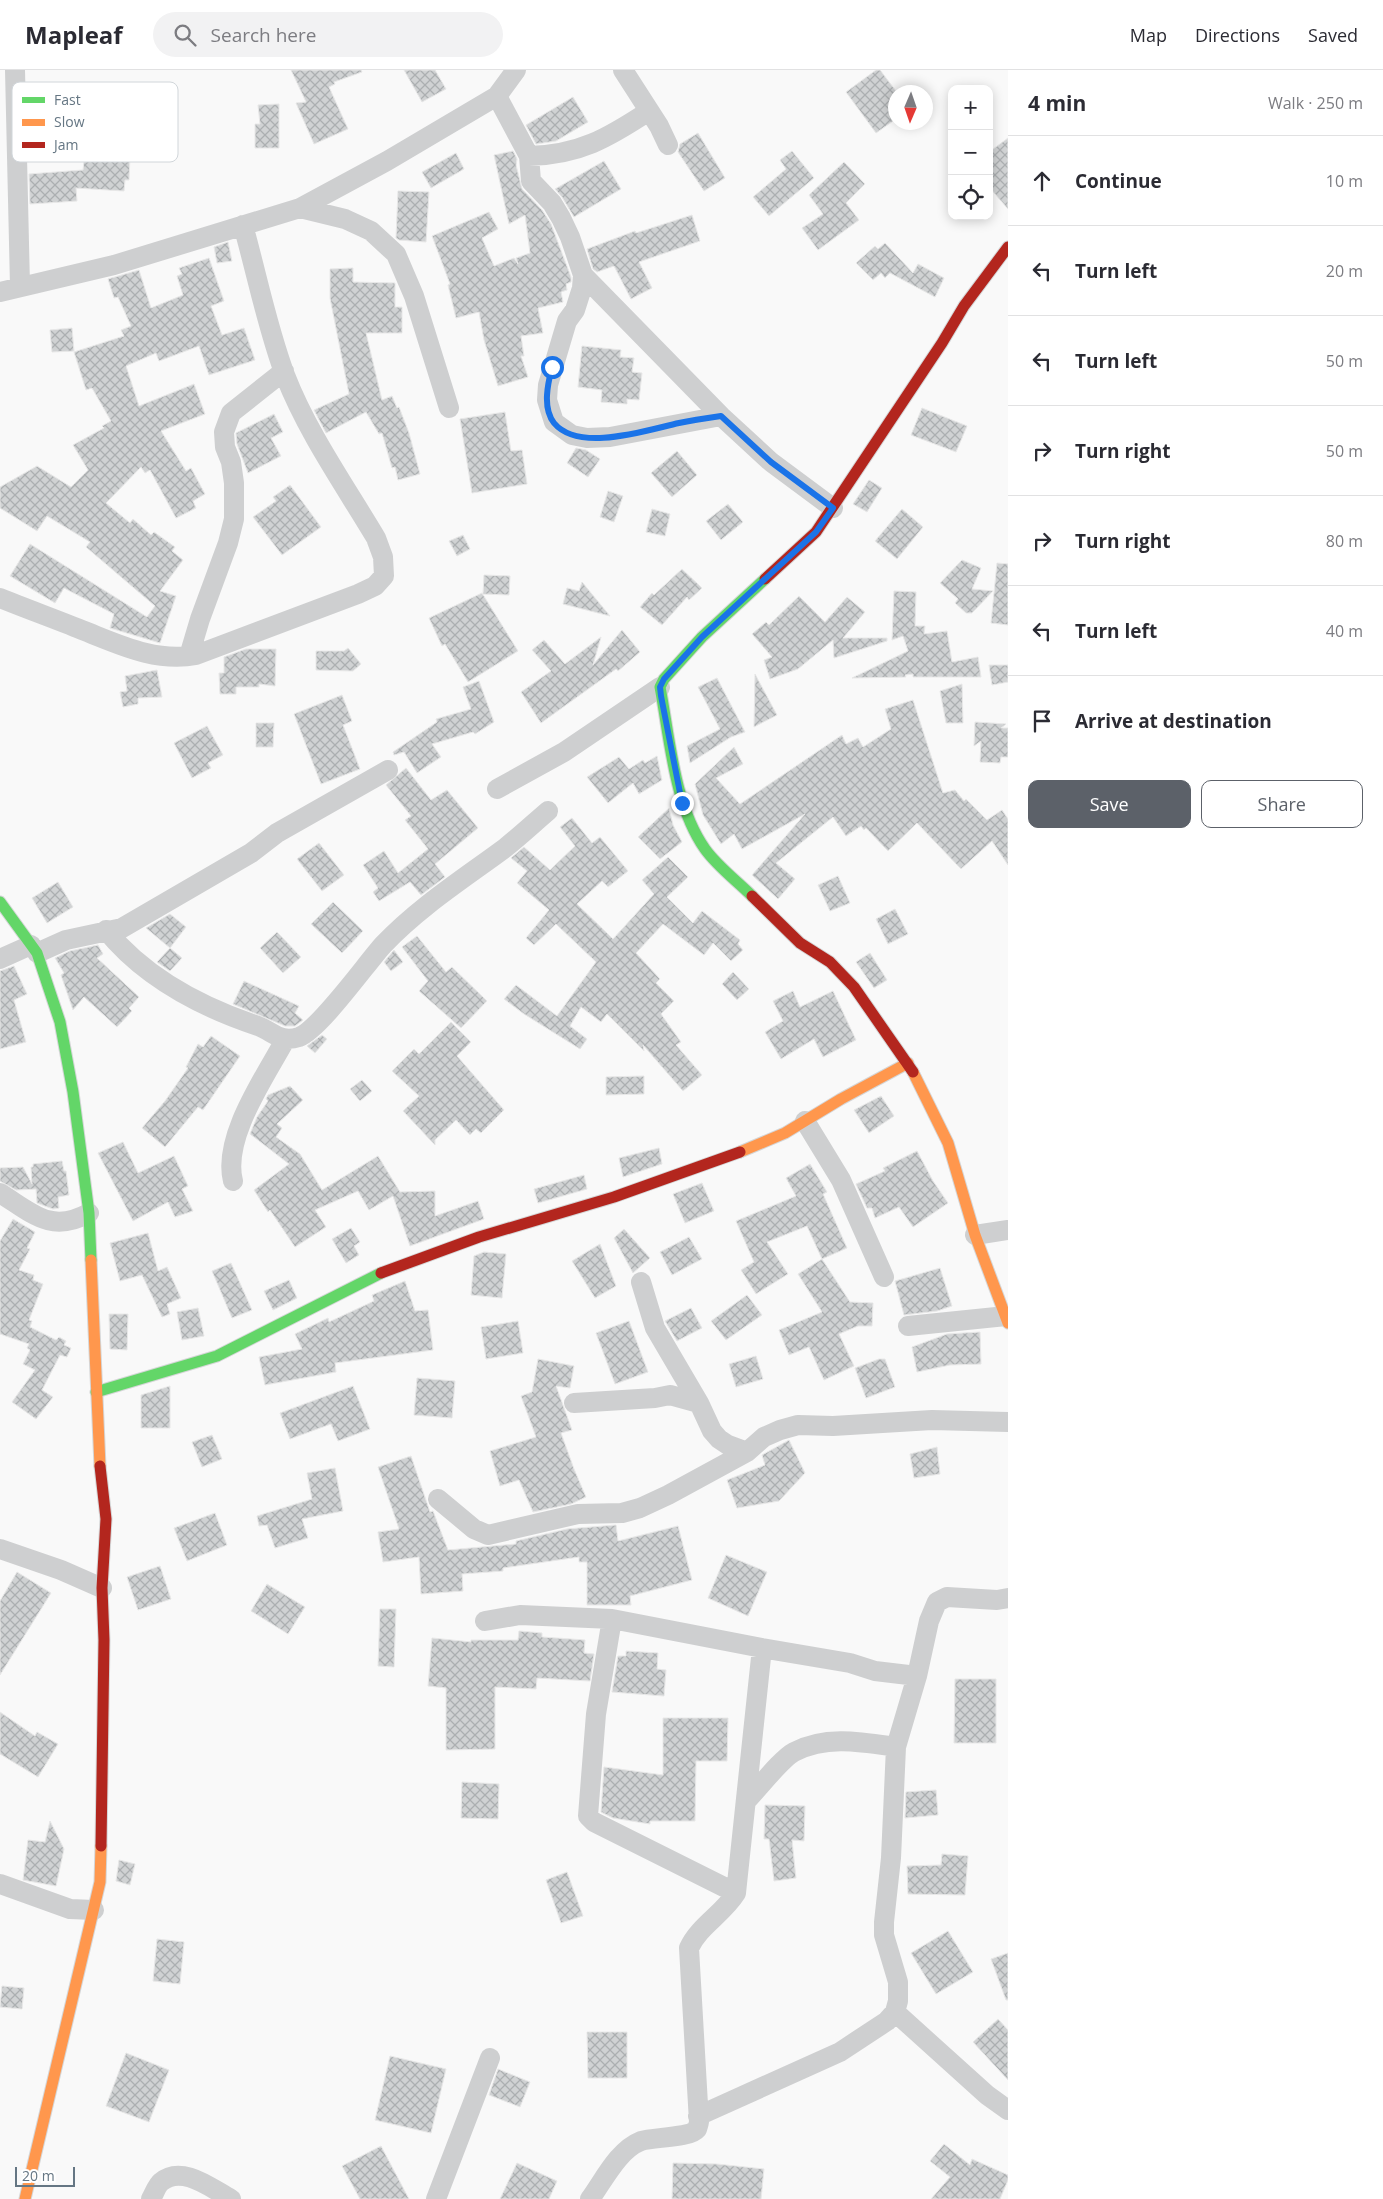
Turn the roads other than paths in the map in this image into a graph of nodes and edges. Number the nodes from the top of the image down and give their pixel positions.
1 (516, 70) edge
2 (623, 70) edge
3 (497, 96) junction
4 (648, 111) junction
5 (668, 145) dead end
6 (529, 156) junction
7 (17, 162) edge
8 (300, 208) junction
9 (243, 225) junction
10 (1008, 247) edge
11 (583, 275) junction
12 (20, 286) junction
13 (0, 292) edge
14 (284, 371) junction
15 (449, 408) dead end
16 (721, 416) junction
17 (833, 508) junction
18 (0, 598) edge
19 (189, 656) junction
20 (660, 687) junction
21 (388, 770) dead end
22 (497, 789) dead end
23 (548, 811) dead end
24 (0, 902) edge
25 (106, 930) junction
26 (34, 949) junction
27 (0, 960) edge
28 (285, 1040) junction
29 (908, 1063) junction
30 (806, 1121) junction
31 (233, 1181) dead end
32 (0, 1193) edge
33 (89, 1213) junction
34 (1008, 1230) edge
35 (975, 1235) junction
36 (884, 1277) dead end
37 (641, 1282) dead end
38 (1007, 1319) edge
39 (908, 1326) dead end
40 (96, 1392) junction
41 (574, 1403) dead end
42 (699, 1404) junction
43 (1008, 1422) edge
44 (747, 1452) junction
45 (438, 1499) dead end
46 (0, 1549) edge
47 (102, 1588) junction
48 (1008, 1598) edge
49 (612, 1619) junction
50 (485, 1621) dead end
51 (762, 1648) junction
52 (917, 1676) junction
53 (896, 1746) junction
54 (746, 1802) junction
55 (0, 1884) edge
56 (736, 1894) junction
57 (94, 1910) junction
58 (895, 2012) junction
59 (490, 2058) dead end
60 (1008, 2110) edge
61 (698, 2116) junction
62 (26, 2198) edge
63 (151, 2199) edge
64 (231, 2199) edge
65 (436, 2199) edge
66 (590, 2199) edge

1 - 3 street
2 - 4 street
3 - 6 street
3 - 8 street
4 - 5 street
4 - 6 street
6 - 11 street
7 - 12 street
8 - 9 street
8 - 15 street
9 - 12 street
9 - 14 street
10 - 17 street
11 - 16 street
11 - 16 street
12 - 13 street
14 - 19 street
14 - 19 street
16 - 17 street
17 - 20 street
18 - 19 street
20 - 22 street
20 - 29 street
21 - 25 street
23 - 28 street
24 - 26 street
25 - 26 street
25 - 28 street
26 - 27 street
26 - 33 street
28 - 31 street
29 - 30 street
29 - 35 street
30 - 36 street
30 - 40 street
32 - 33 street
33 - 40 street
34 - 35 street
35 - 38 street
37 - 42 street
38 - 39 street
40 - 47 street
41 - 42 street
42 - 44 street
43 - 44 street
44 - 45 street
46 - 47 street
47 - 57 street
48 - 52 street
49 - 50 street
49 - 51 street
49 - 56 street
51 - 52 street
51 - 54 street
52 - 53 street
53 - 54 street
53 - 58 street
54 - 56 street
55 - 57 street
56 - 61 street
57 - 62 street
58 - 60 street
58 - 61 street
59 - 65 street
61 - 66 street
63 - 64 street

